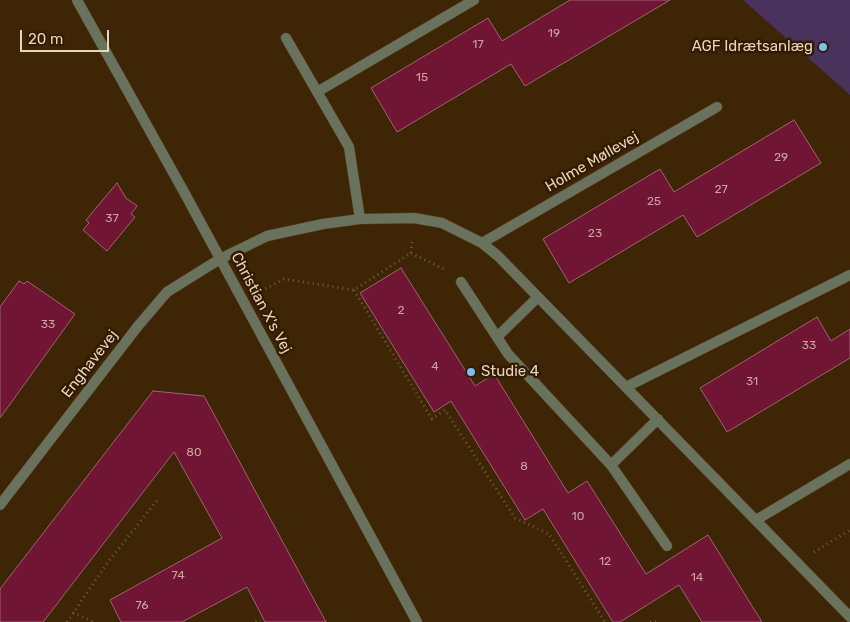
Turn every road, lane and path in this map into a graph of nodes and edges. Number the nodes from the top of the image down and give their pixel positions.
1 (77, 0) edge
2 (474, 0) edge
3 (286, 38) dead end
4 (317, 92) junction
5 (717, 107) dead end
6 (414, 218) junction
7 (360, 219) junction
8 (482, 243) junction
9 (411, 253) junction
10 (220, 259) junction
11 (850, 276) edge
12 (461, 282) joint
13 (354, 290) junction
14 (538, 297) junction
15 (243, 301) junction
16 (497, 337) junction
17 (626, 387) junction
18 (658, 419) junction
19 (850, 464) edge
20 (611, 465) junction
21 (159, 498) dead end
22 (0, 505) edge
23 (756, 520) junction
24 (850, 530) edge
25 (667, 546) dead end
26 (797, 562) junction
27 (73, 614) junction
28 (850, 617) edge
29 (88, 621) edge
30 (67, 622) edge
31 (94, 622) edge
32 (417, 622) edge
33 (605, 622) edge
34 (650, 622) edge
35 (658, 622) edge

1 - 10 street, Christian X's Vej
2 - 4 street
3 - 4 street
4 - 7 street
5 - 8 street, Holme Møllevej
6 - 7 street
6 - 8 street
6 - 9 path
7 - 10 street
8 - 14 street
9 - 12 path
9 - 13 path
10 - 15 street, Christian X's Vej
10 - 22 street, Enghavevej
11 - 17 street
12 - 16 street
13 - 15 path
13 - 33 path
14 - 16 street
14 - 17 street
15 - 32 street, Christian X's Vej
16 - 20 street
17 - 18 street
18 - 20 street
18 - 23 street
19 - 23 street
20 - 25 street
21 - 27 path
23 - 26 street
24 - 26 path
26 - 28 street
27 - 29 path
27 - 30 path
29 - 31 path
34 - 35 path

